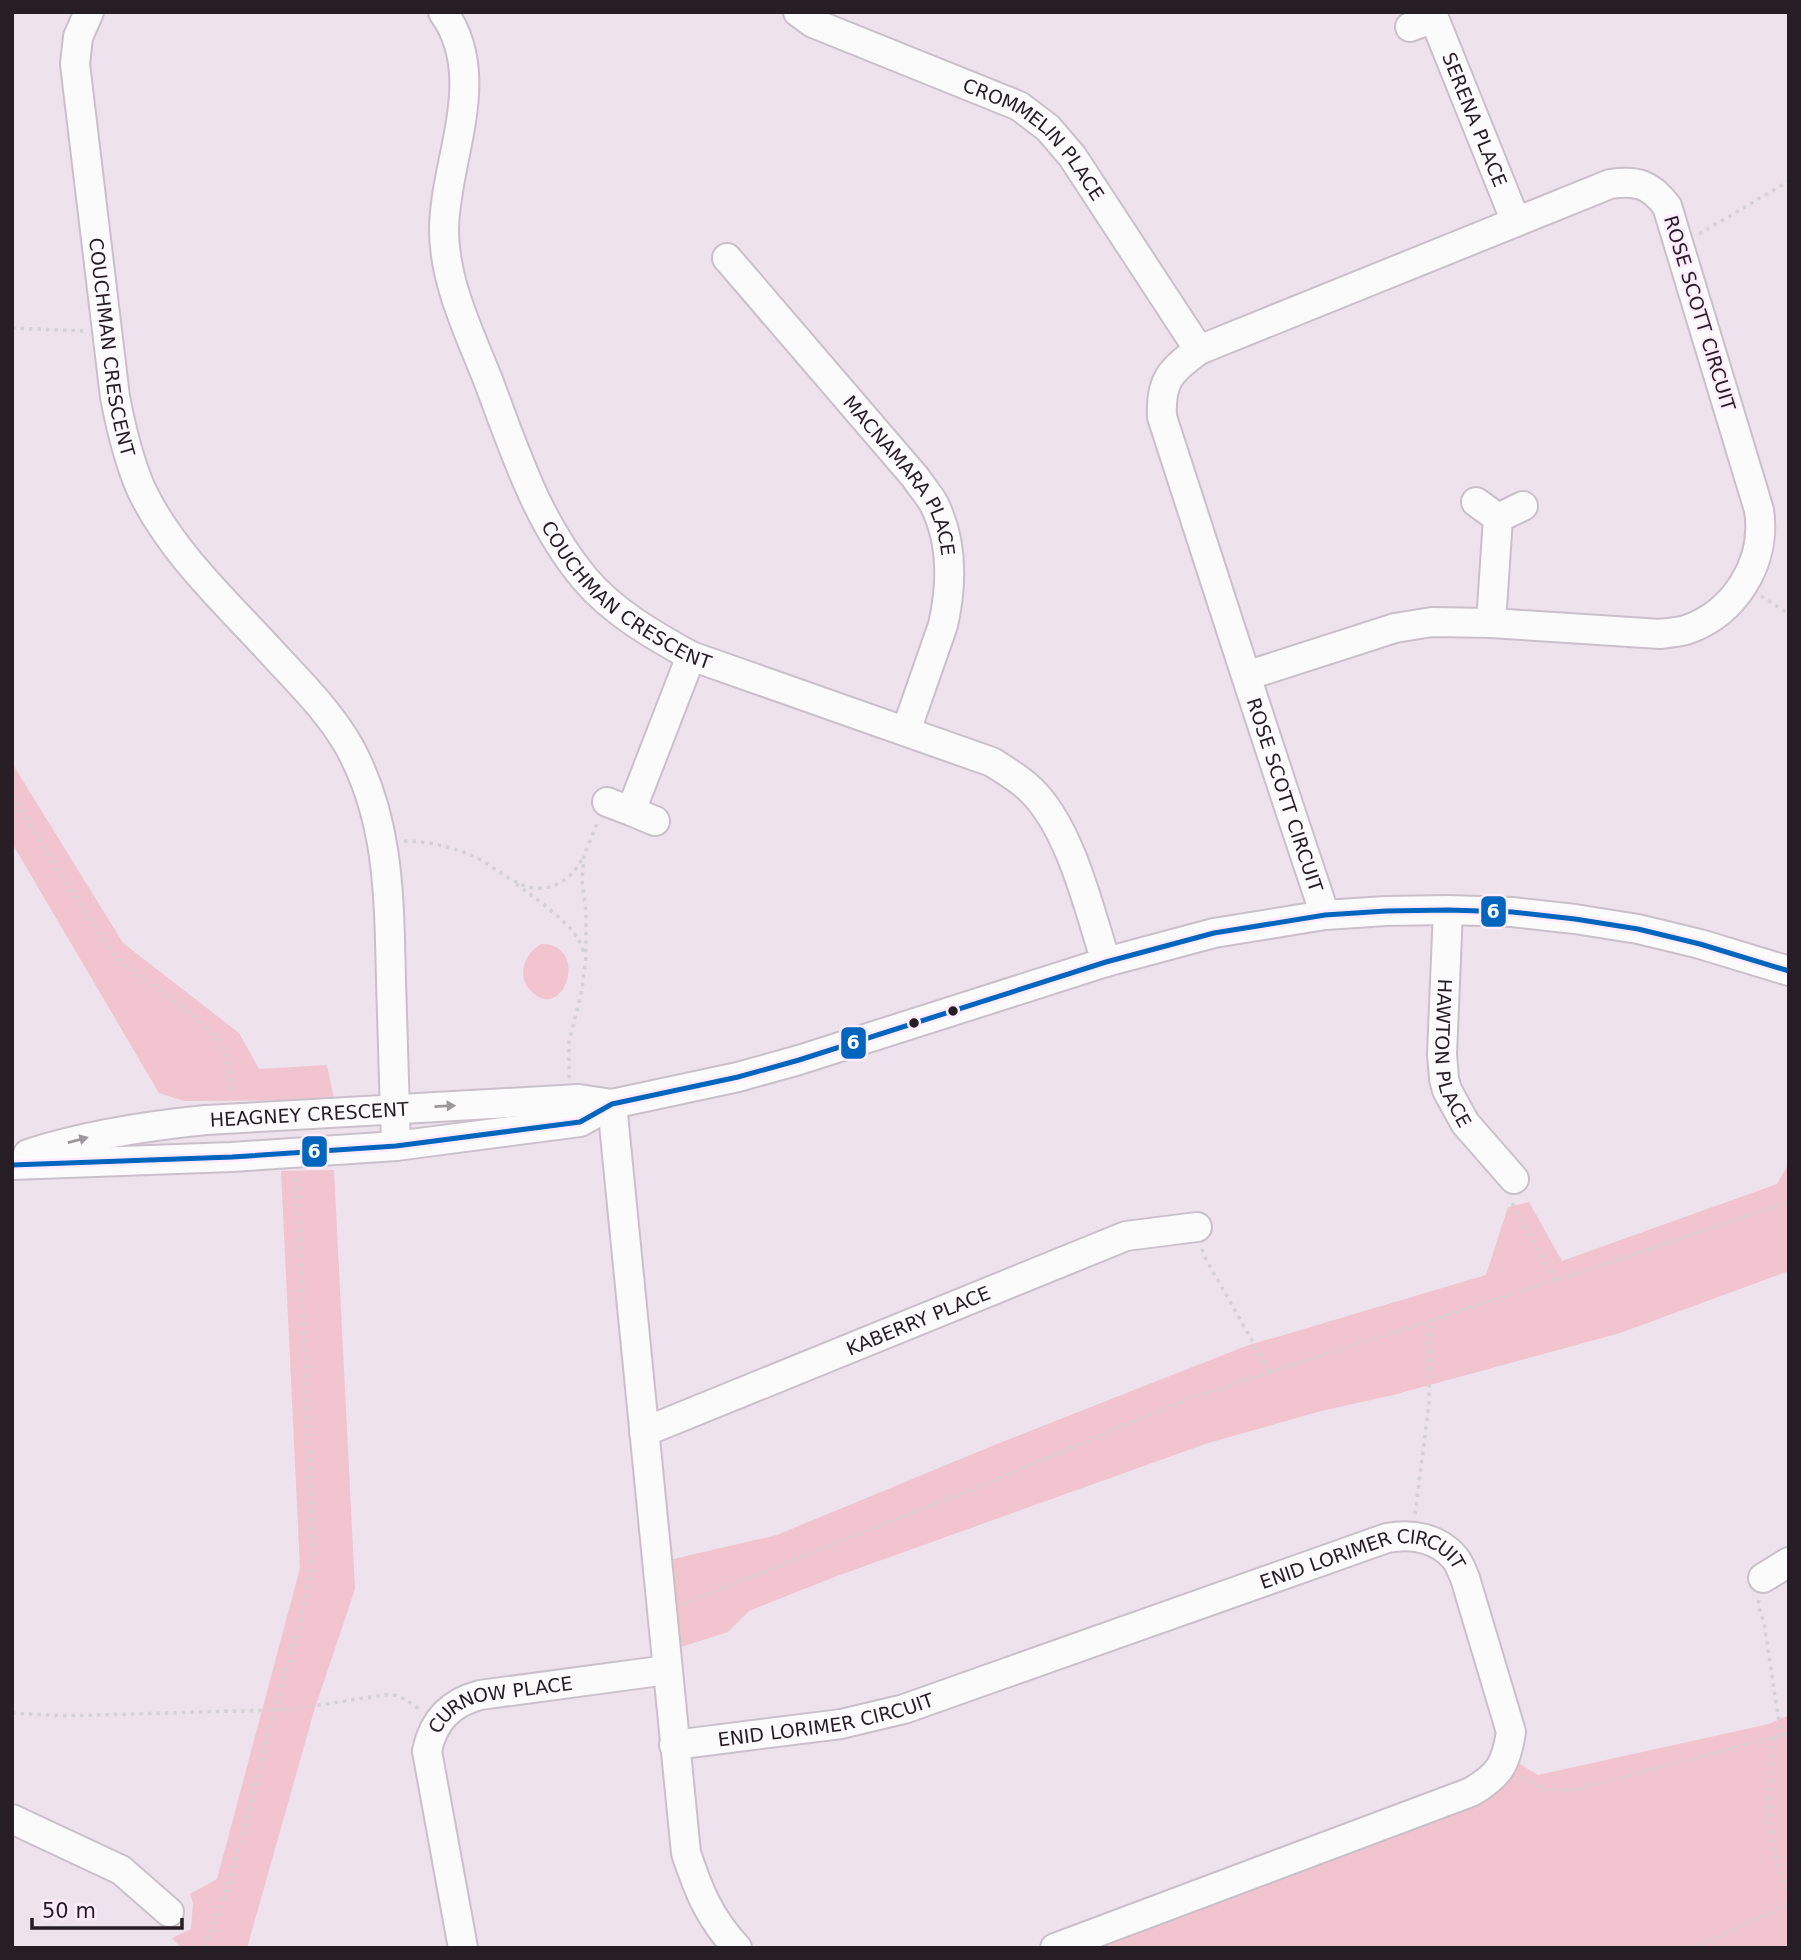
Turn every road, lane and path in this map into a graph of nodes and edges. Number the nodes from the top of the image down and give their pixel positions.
1 (89, 12) edge
2 (443, 12) edge
3 (798, 12) edge
4 (1430, 19) edge
5 (1789, 181) edge
6 (1516, 222) junction
7 (1679, 246) junction
8 (727, 258) dead end
9 (12, 328) edge
10 (107, 332) junction
11 (1199, 350) junction
12 (1499, 509) dead end
13 (1743, 584) junction
14 (1789, 614) edge
15 (1491, 623) junction
16 (691, 656) junction
17 (1246, 676) junction
18 (906, 731) junction
19 (12, 795) edge
20 (631, 811) joint
21 (383, 844) junction
22 (584, 855) junction
23 (510, 879) junction
24 (1448, 910) junction
25 (1325, 915) junction
26 (586, 957) junction
27 (1106, 962) junction
28 (1789, 971) edge
29 (570, 1100) junction
30 (233, 1104) dead end
31 (612, 1104) junction
32 (395, 1109) junction
33 (396, 1146) junction
34 (296, 1153) junction
35 (12, 1159) edge
36 (12, 1165) edge
37 (1514, 1179) joint
38 (1789, 1202) edge
39 (1197, 1227) joint
40 (1556, 1280) junction
41 (1429, 1321) junction
42 (1270, 1372) junction
43 (644, 1432) junction
44 (1412, 1536) junction
45 (1789, 1562) edge
46 (1763, 1578) dead end
47 (661, 1611) junction
48 (1761, 1613) dead end
49 (667, 1670) junction
50 (275, 1709) junction
51 (12, 1713) edge
52 (438, 1723) junction
53 (1789, 1732) edge
54 (1782, 1735) junction
55 (1774, 1737) junction
56 (674, 1745) junction
57 (1503, 1762) junction
58 (12, 1819) edge
59 (1789, 1891) edge
60 (1789, 1904) edge
61 (169, 1912) dead end
62 (733, 1946) edge
63 (204, 1948) edge
64 (464, 1948) edge
65 (1055, 1948) edge
66 (1692, 1948) edge

1 - 10 street, COUCHMAN CRESCENT
2 - 16 street, COUCHMAN CRESCENT
3 - 11 street, CROMMELIN PLACE
4 - 6 street, SERENA PLACE
5 - 7 path
6 - 7 street, ROSE SCOTT CIRCUIT
6 - 11 street, ROSE SCOTT CIRCUIT
7 - 13 street, ROSE SCOTT CIRCUIT
8 - 18 street, MACNAMARA PLACE
9 - 10 path
10 - 21 street, COUCHMAN CRESCENT
11 - 17 street, ROSE SCOTT CIRCUIT
12 - 15 street
13 - 14 path
13 - 15 street, ROSE SCOTT CIRCUIT
15 - 17 street, ROSE SCOTT CIRCUIT
16 - 18 street, COUCHMAN CRESCENT
16 - 20 street
17 - 25 street, ROSE SCOTT CIRCUIT
18 - 27 street, COUCHMAN CRESCENT
19 - 30 path
20 - 22 path
21 - 23 path
21 - 32 street, COUCHMAN CRESCENT
22 - 23 path
22 - 26 path
23 - 26 path
24 - 25 street, HEAGNEY CRESCENT
24 - 28 street, HEAGNEY CRESCENT
24 - 37 street, HAWTON PLACE
25 - 27 street, HEAGNEY CRESCENT
26 - 29 path
27 - 31 street, HEAGNEY CRESCENT
29 - 31 street, HEAGNEY CRESCENT
32 -> 29 street, HEAGNEY CRESCENT
31 - 33 street, HEAGNEY CRESCENT
31 - 43 street
32 - 33 street, COUCHMAN CRESCENT
35 -> 32 street, HEAGNEY CRESCENT
33 - 34 street, HEAGNEY CRESCENT
34 - 36 street, HEAGNEY CRESCENT
34 - 50 path
37 - 40 path
38 - 40 path
39 - 42 path
39 - 43 street, KABERRY PLACE
40 - 41 path
41 - 42 path
41 - 44 path
42 - 47 path
43 - 47 street
44 - 56 street, ENID LORIMER CIRCUIT
44 - 57 street, ENID LORIMER CIRCUIT
45 - 46 street
47 - 49 street
48 - 54 path
49 - 52 street, CURNOW PLACE
49 - 56 street
50 - 51 path
50 - 52 path
50 - 63 path
52 - 64 street, CURNOW PLACE
53 - 54 path
54 - 55 path
55 - 57 path
55 - 59 path
56 - 62 street
57 - 65 street
58 - 61 street
60 - 66 path

